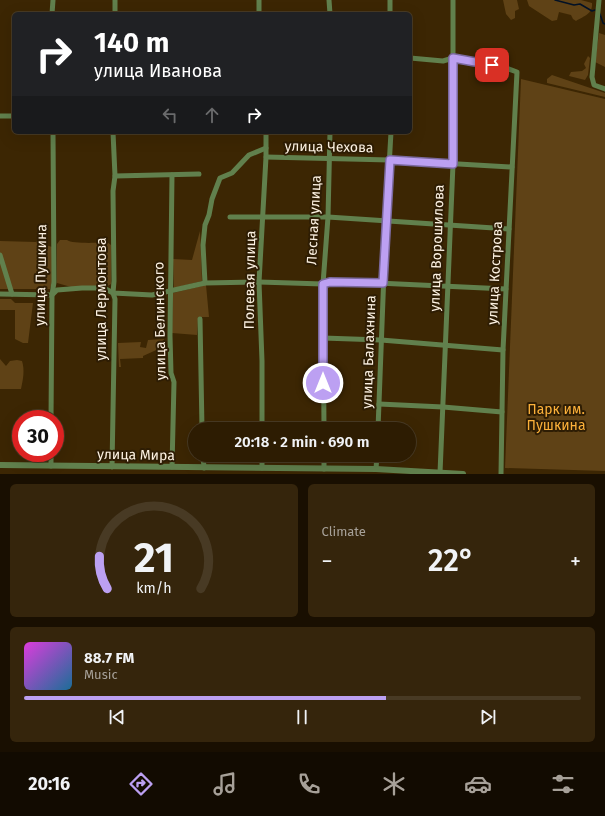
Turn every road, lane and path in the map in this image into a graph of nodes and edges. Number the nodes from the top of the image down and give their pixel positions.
1 (53, 0) edge
2 (115, 0) edge
3 (259, 0) edge
4 (329, 0) edge
5 (390, 0) edge
6 (453, 0) edge
7 (599, 0) edge
8 (52, 12) edge
9 (115, 12) edge
10 (259, 12) edge
11 (330, 12) edge
12 (390, 12) edge
13 (412, 58) edge
14 (453, 58) junction
15 (605, 89) edge
16 (0, 116) edge
17 (12, 116) edge
18 (53, 134) edge
19 (113, 134) edge
20 (266, 134) edge
21 (330, 134) edge
22 (391, 134) edge
23 (266, 148) junction
24 (266, 157) junction
25 (330, 158) junction
26 (390, 160) junction
27 (453, 164) junction
28 (512, 167) junction
29 (199, 174) dead end
30 (172, 175) junction
31 (116, 176) junction
32 (230, 217) dead end
33 (262, 217) junction
34 (328, 217) junction
35 (386, 220) junction
36 (450, 226) junction
37 (509, 229) junction
38 (0, 255) edge
39 (259, 282) junction
40 (206, 283) junction
41 (383, 283) junction
42 (323, 284) junction
43 (448, 286) junction
44 (506, 289) junction
45 (171, 292) junction
46 (113, 293) junction
47 (0, 294) edge
48 (12, 294) junction
49 (52, 295) junction
50 (200, 319) dead end
51 (323, 338) junction
52 (381, 340) junction
53 (445, 346) junction
54 (503, 350) junction
55 (379, 404) junction
56 (443, 407) junction
57 (51, 410) edge
58 (502, 412) junction
59 (202, 422) edge
60 (262, 422) edge
61 (324, 422) edge
62 (378, 422) edge
63 (51, 462) edge
64 (204, 462) edge
65 (262, 462) edge
66 (324, 462) edge
67 (0, 465) edge
68 (51, 466) junction
69 (112, 467) junction
70 (172, 467) junction
71 (204, 468) junction
72 (262, 468) junction
73 (324, 469) junction
74 (376, 471) edge
75 (440, 473) junction
76 (463, 474) edge
77 (501, 474) edge

1 - 8 street
2 - 9 street
3 - 10 street
4 - 11 street
5 - 12 street
6 - 14 street, улица Ворошилова
7 - 15 street
13 - 14 street
14 - 27 street, улица Ворошилова
14 - 28 street, улица Кострова
16 - 17 street
18 - 49 street, улица Пушкина
19 - 31 street, улица Лермонтова
20 - 23 street, Полевая улица
21 - 25 street, Лесная улица
22 - 26 street, улица Балахнина
23 - 24 street, Полевая улица
23 - 40 street
24 - 25 street, улица Чехова
24 - 33 street, Полевая улица
25 - 26 street, улица Чехова
25 - 34 street, Лесная улица
26 - 27 street, улица Чехова
26 - 35 street, улица Балахнина
27 - 28 street, улица Чехова
27 - 36 street, улица Ворошилова
28 - 37 street, улица Кострова
29 - 30 street
30 - 31 street
30 - 45 street, улица Белинского
31 - 46 street, улица Лермонтова
32 - 33 street
33 - 34 street
33 - 39 street, Полевая улица
34 - 35 street
34 - 42 street, Лесная улица
35 - 36 street
35 - 41 street, улица Балахнина
36 - 37 street
36 - 43 street, улица Ворошилова
37 - 44 street, улица Кострова
38 - 48 street
39 - 40 street
39 - 42 street
39 - 60 street, Полевая улица
40 - 45 street
41 - 42 street
41 - 43 street
41 - 52 street, улица Балахнина
42 - 51 street, Лесная улица
43 - 44 street
43 - 53 street, улица Ворошилова
44 - 54 street, улица Кострова
45 - 46 street
45 - 70 street, улица Белинского
46 - 49 street
46 - 69 street, улица Лермонтова
47 - 48 street
48 - 49 street
49 - 57 street, улица Пушкина
50 - 59 street
51 - 52 street
51 - 61 street, Лесная улица
52 - 53 street
52 - 55 street, улица Балахнина
53 - 54 street
53 - 56 street, улица Ворошилова
54 - 58 street, улица Кострова
55 - 56 street
55 - 62 street, улица Балахнина
56 - 58 street
56 - 75 street, улица Ворошилова
58 - 77 street, улица Кострова
63 - 68 street
64 - 71 street
65 - 72 street
66 - 73 street
67 - 68 street, улица Мира
68 - 69 street, улица Мира
69 - 70 street, улица Мира
70 - 71 street, улица Мира
71 - 72 street, улица Мира
72 - 73 street, улица Мира
73 - 74 street, улица Мира
74 - 75 street, улица Мира
75 - 76 street, улица Мира

